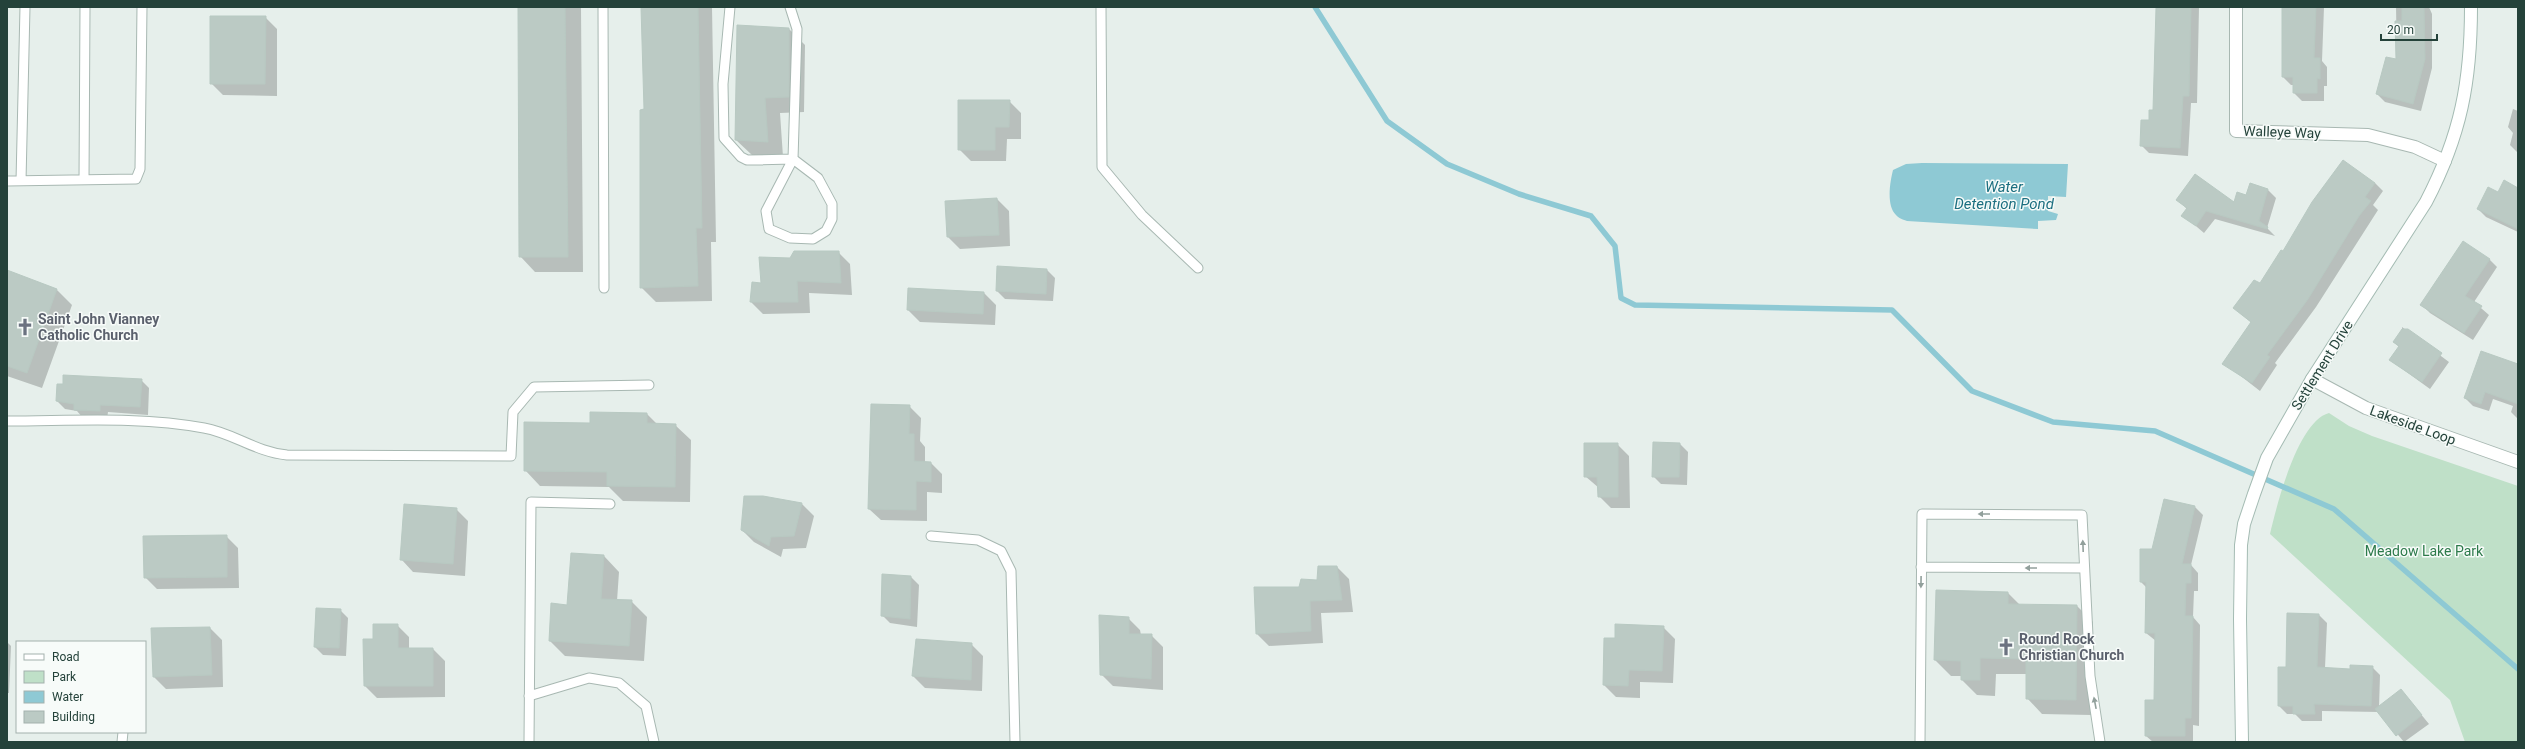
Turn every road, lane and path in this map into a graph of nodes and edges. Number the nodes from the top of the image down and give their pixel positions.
1 (25, 7) edge
2 (85, 7) edge
3 (142, 7) edge
4 (603, 7) edge
5 (730, 7) edge
6 (790, 7) edge
7 (1101, 7) edge
8 (2236, 7) edge
9 (2471, 7) edge
10 (793, 159) junction
11 (2444, 161) junction
12 (84, 180) junction
13 (7, 181) edge
14 (21, 181) junction
15 (1198, 268) dead end
16 (604, 288) dead end
17 (2312, 379) junction
18 (649, 385) dead end
19 (7, 422) edge
20 (2518, 462) edge
21 (610, 504) dead end
22 (931, 536) dead end
23 (1921, 567) junction
24 (2084, 568) junction
25 (529, 696) junction
26 (529, 742) edge
27 (654, 742) edge
28 (1015, 742) edge
29 (1920, 742) edge
30 (2100, 742) edge
31 (2242, 742) edge

1 - 14 lane
2 - 12 lane
3 - 12 lane
4 - 16 lane
5 - 10 lane
6 - 10 lane
7 - 15 lane
8 - 11 street, Walleye Way
9 - 11 street, Settlement Drive
10 - 10 lane
11 - 17 street, Settlement Drive
12 - 14 lane
13 - 14 lane
17 - 20 street, Lakeside Loop
17 - 31 street, Settlement Drive
18 - 19 lane
21 - 25 lane
22 - 28 lane
24 -> 23 lane
24 -> 23 lane
23 -> 29 lane
30 -> 24 lane
25 - 26 lane
25 - 27 lane

